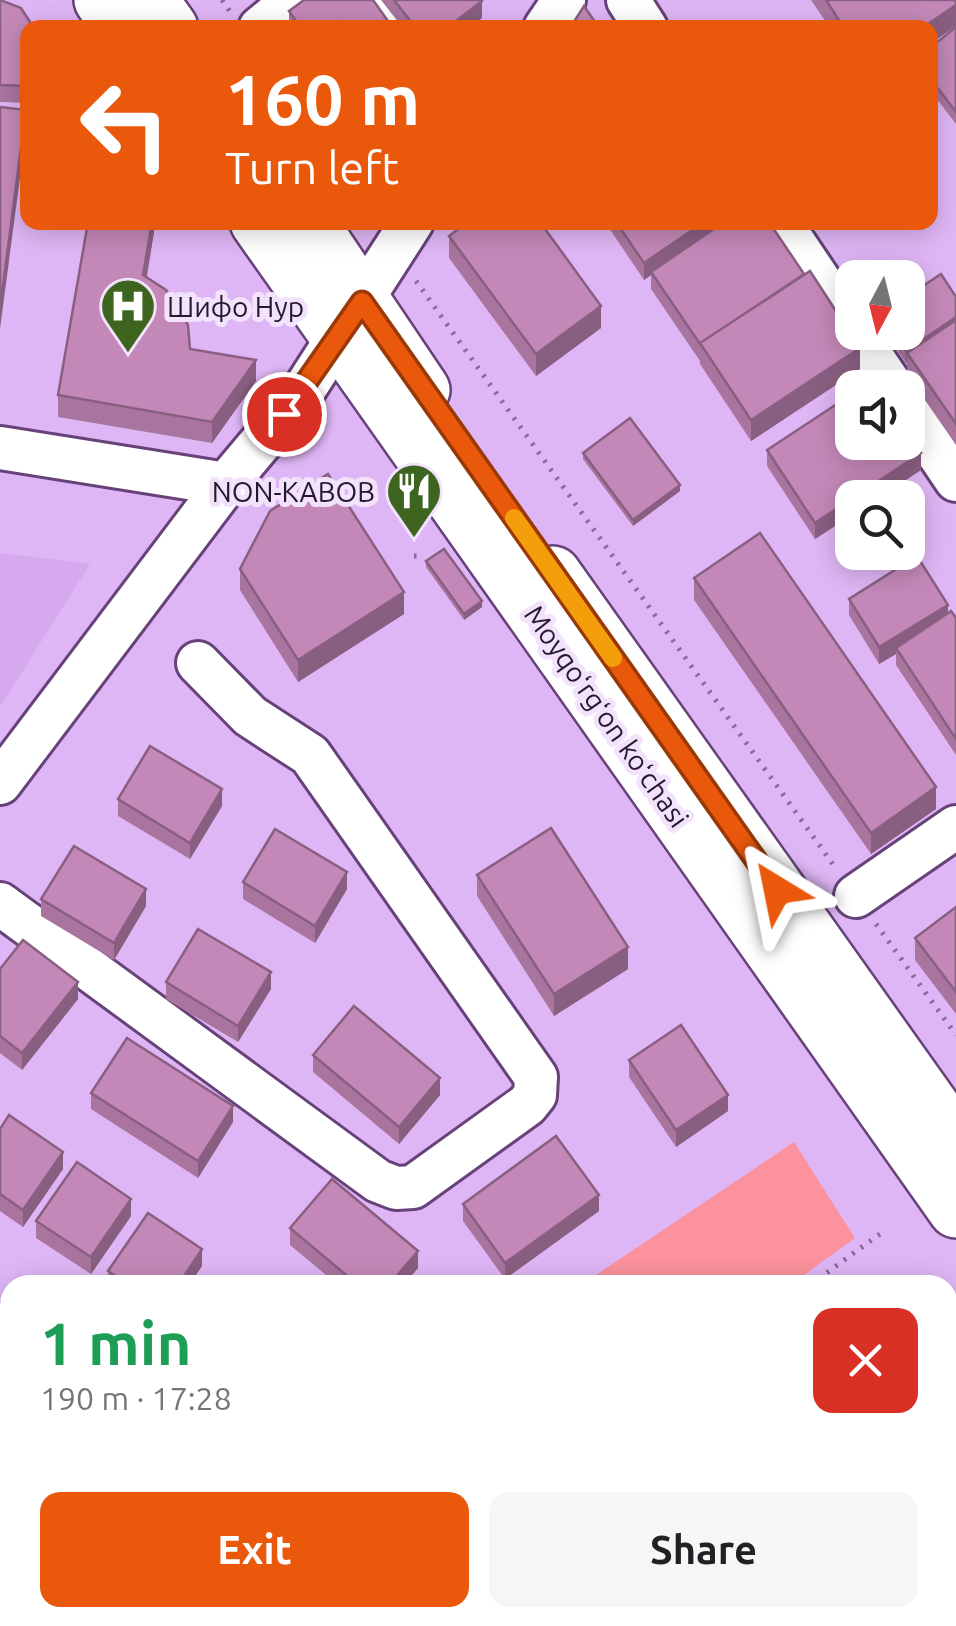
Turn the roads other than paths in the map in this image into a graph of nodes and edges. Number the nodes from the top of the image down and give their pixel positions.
1 (294, 0) edge
2 (369, 0) edge
3 (270, 20) edge
4 (387, 20) edge
5 (266, 230) edge
6 (312, 230) edge
7 (785, 230) edge
8 (404, 236) edge
9 (835, 302) edge
10 (350, 320) junction
11 (925, 434) edge
12 (0, 448) edge
13 (956, 480) edge
14 (226, 484) junction
15 (198, 664) dead end
16 (0, 783) edge
17 (956, 827) edge
18 (856, 896) road end
19 (0, 904) edge
20 (956, 1142) edge
21 (956, 1210) edge

1 - 3 street
2 - 4 street
5 - 10 main road, Moyqoʻrgʻon koʻchasi
6 - 10 main road, Moyqoʻrgʻon koʻchasi
7 - 9 street
8 - 10 street
10 - 14 street
10 - 20 main road, Moyqoʻrgʻon koʻchasi
10 - 21 main road, Moyqoʻrgʻon koʻchasi
11 - 13 street
12 - 14 street
14 - 16 street
15 - 19 street
17 - 18 street

